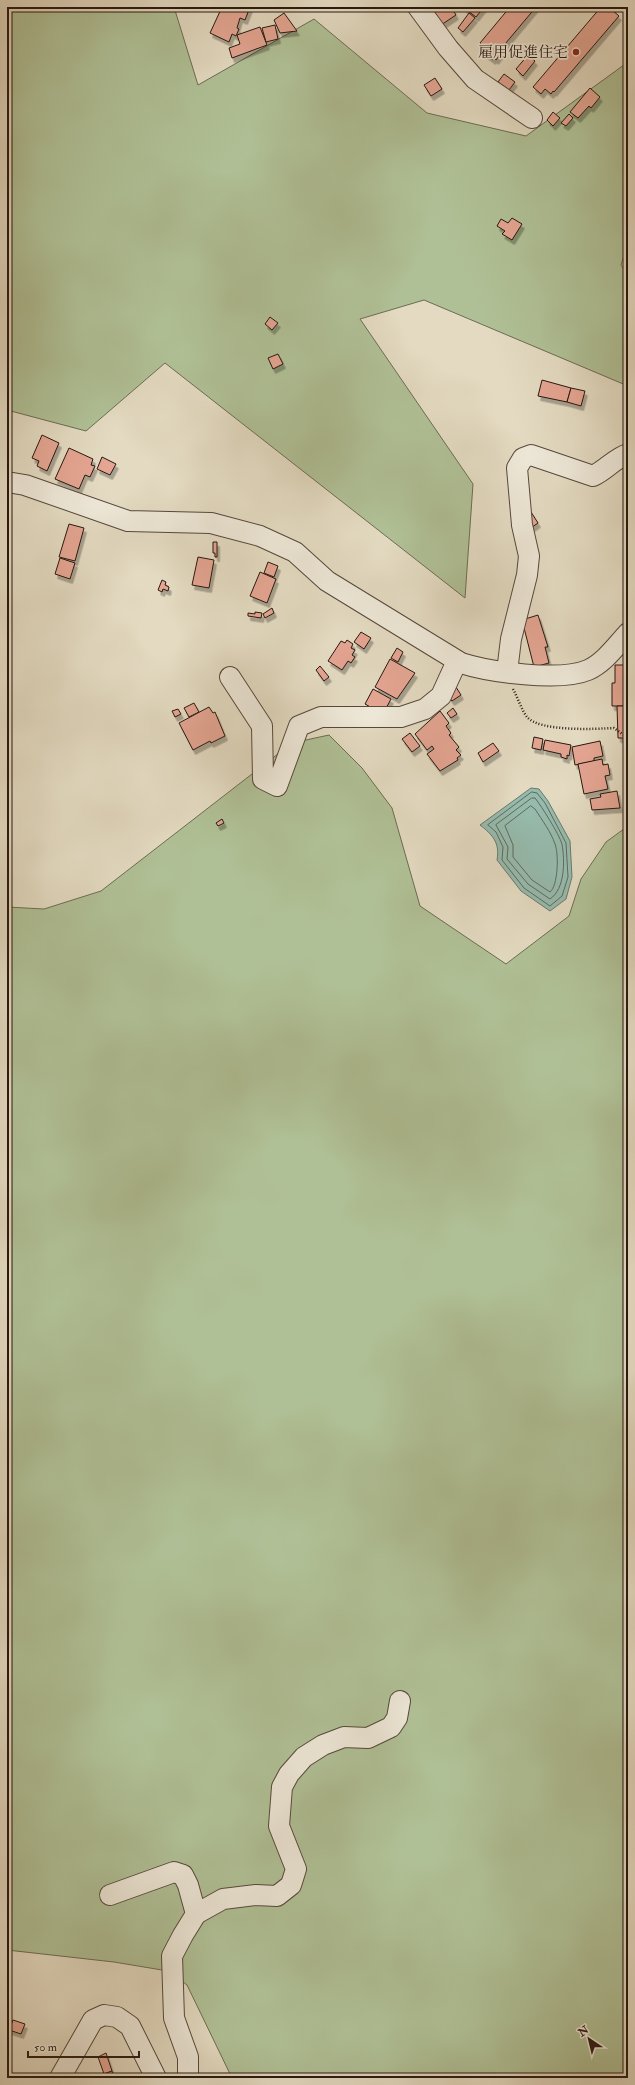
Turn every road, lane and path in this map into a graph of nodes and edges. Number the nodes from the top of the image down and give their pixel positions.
1 (418, 7) edge
2 (532, 118) dead end
3 (628, 454) edge
4 (7, 482) edge
5 (628, 633) edge
6 (457, 661) junction
7 (505, 672) junction
8 (230, 677) dead end
9 (628, 738) edge
10 (400, 1701) dead end
11 (110, 1895) dead end
12 (196, 1914) junction
13 (60, 2078) edge
14 (156, 2078) edge
15 (188, 2078) edge

1 - 2 street
3 - 7 street
4 - 6 street
5 - 7 street
6 - 7 street
6 - 8 street
7 - 9 path
10 - 12 street
11 - 12 street
12 - 15 street
13 - 14 street

